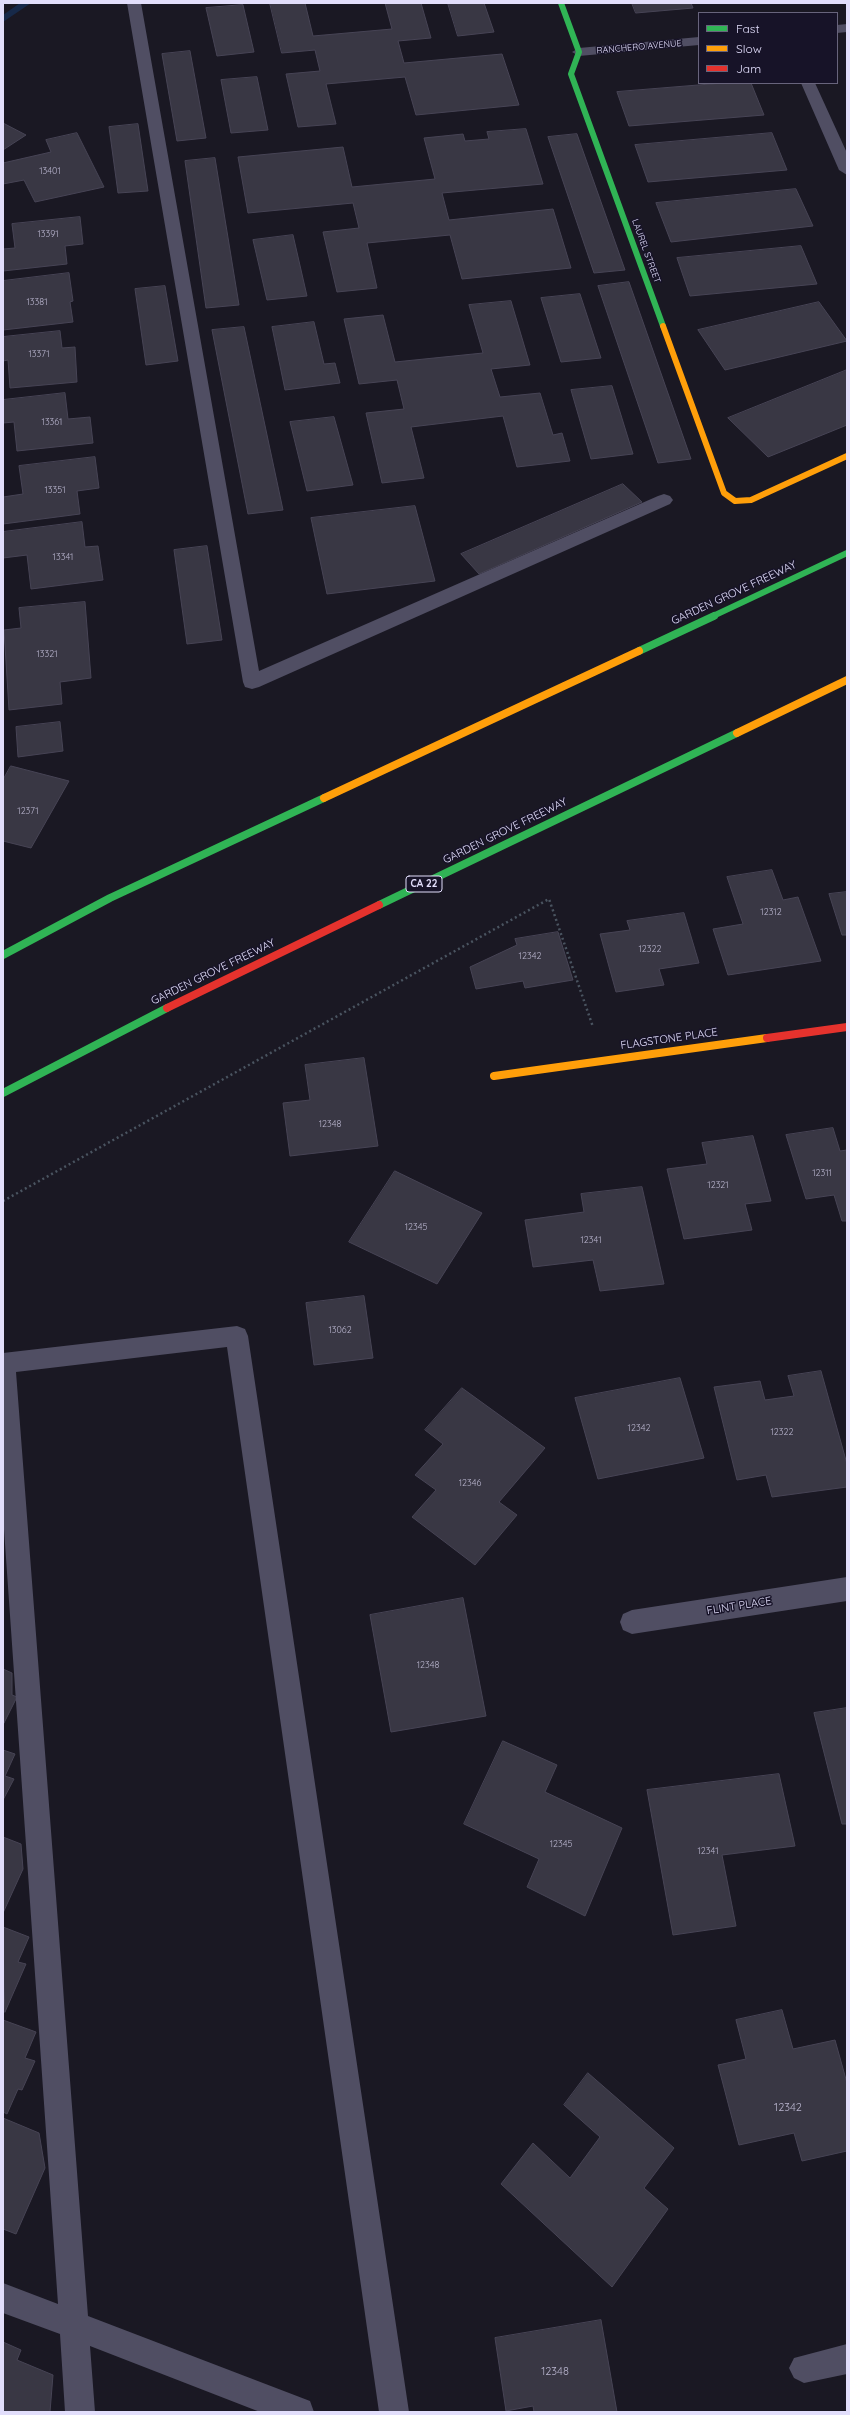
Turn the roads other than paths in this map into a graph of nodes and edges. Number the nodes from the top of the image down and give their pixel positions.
1 (134, 3) edge
2 (561, 3) edge
3 (698, 41) edge
4 (579, 52) junction
5 (808, 84) edge
6 (847, 170) edge
7 (847, 456) edge
8 (664, 500) dead end
9 (847, 553) edge
10 (847, 680) edge
11 (3, 955) edge
12 (847, 1027) edge
13 (494, 1076) dead end
14 (3, 1093) edge
15 (3, 1363) edge
16 (847, 1589) edge
17 (632, 1622) dead end
18 (3, 2298) edge
19 (74, 2325) junction
20 (847, 2359) edge
21 (804, 2368) dead end
22 (80, 2412) edge
23 (299, 2412) edge
24 (394, 2412) edge

1 - 8 street
2 - 4 main road
3 - 4 street, RANCHERO AVENUE
4 - 7 main road, LAUREL STREET
5 - 6 street
9 - 11 main road, GARDEN GROVE FREEWAY
10 - 14 main road, GARDEN GROVE FREEWAY / CA 22
12 - 13 main road, FLAGSTONE PLACE
15 - 19 street
15 - 24 street
16 - 17 street, FLINT PLACE
18 - 19 street
19 - 22 street
19 - 23 street
20 - 21 street

